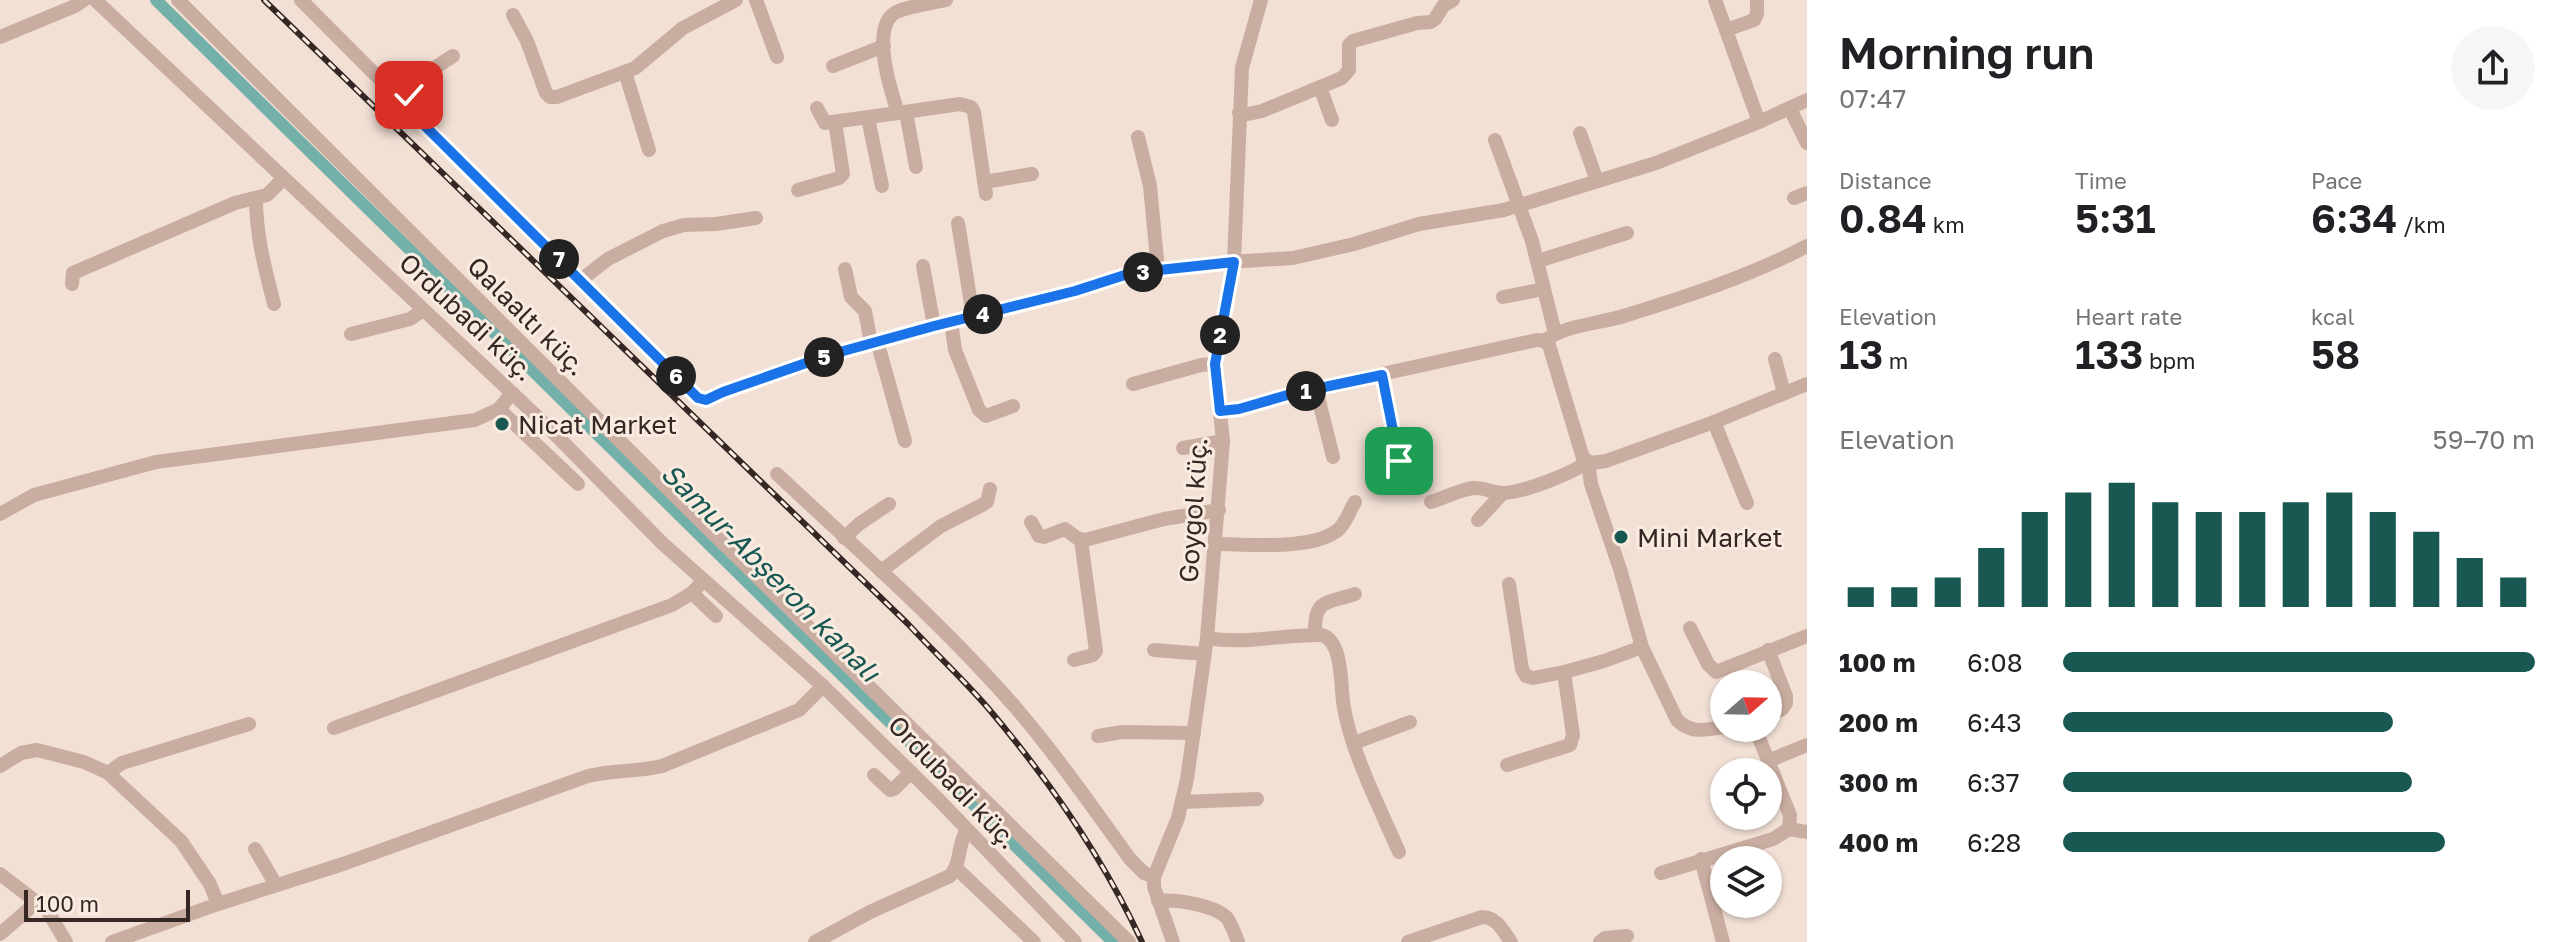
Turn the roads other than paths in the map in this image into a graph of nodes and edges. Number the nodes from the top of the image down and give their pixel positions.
1 (84, 0) edge
2 (95, 0) edge
3 (178, 0) edge
4 (736, 0) edge
5 (756, 0) edge
6 (1261, 0) edge
7 (1453, 0) edge
8 (1715, 0) edge
9 (1757, 0) edge
10 (303, 1) edge
11 (939, 1) edge
12 (710, 6) edge
13 (513, 15) dead end
14 (1726, 30) junction
15 (0, 37) edge
16 (884, 46) junction
17 (453, 56) dead end
18 (777, 57) dead end
19 (833, 66) dead end
20 (625, 72) junction
21 (1320, 87) junction
22 (1807, 100) edge
23 (402, 102) junction
24 (817, 108) dead end
25 (1790, 109) junction
26 (902, 112) junction
27 (1239, 113) junction
28 (868, 118) junction
29 (1332, 120) dead end
30 (835, 122) junction
31 (1759, 122) junction
32 (1580, 133) dead end
33 (1138, 137) dead end
34 (1495, 140) dead end
35 (1807, 143) edge
36 (649, 150) dead end
37 (916, 167) dead end
38 (1032, 174) dead end
39 (283, 179) junction
40 (1597, 181) junction
41 (882, 186) dead end
42 (798, 190) dead end
43 (256, 199) junction
44 (1520, 205) junction
45 (756, 218) dead end
46 (958, 223) dead end
47 (1627, 233) dead end
48 (1807, 246) edge
49 (1538, 261) junction
50 (1234, 262) junction
51 (923, 266) dead end
52 (845, 269) dead end
53 (1158, 270) junction
54 (581, 280) junction
55 (72, 284) dead end
56 (1544, 289) junction
57 (1503, 297) dead end
58 (274, 304) dead end
59 (423, 310) junction
60 (973, 316) junction
61 (951, 322) junction
62 (934, 326) junction
63 (351, 334) dead end
64 (1550, 337) junction
65 (874, 342) junction
66 (1775, 359) dead end
67 (1215, 364) junction
68 (1382, 375) junction
69 (1133, 384) dead end
70 (1807, 384) edge
71 (1316, 389) junction
72 (512, 393) junction
73 (1784, 393) junction
74 (1013, 406) dead end
75 (499, 409) junction
76 (1220, 411) junction
77 (1714, 422) junction
78 (905, 441) dead end
79 (1223, 441) junction
80 (1183, 448) dead end
81 (1333, 457) dead end
82 (1399, 461) dead end
83 (1588, 462) junction
84 (777, 474) dead end
85 (578, 484) dead end
86 (990, 489) dead end
87 (1503, 493) junction
88 (1355, 502) dead end
89 (1431, 502) dead end
90 (1747, 503) dead end
91 (889, 504) dead end
92 (1219, 510) junction
93 (0, 514) edge
94 (1478, 520) dead end
95 (1031, 522) dead end
96 (844, 538) junction
97 (1081, 540) junction
98 (1215, 544) junction
99 (881, 571) junction
100 (703, 581) junction
101 (1509, 584) dead end
102 (692, 593) junction
103 (1355, 594) dead end
104 (716, 616) dead end
105 (1690, 628) dead end
106 (1315, 634) junction
107 (1807, 636) edge
108 (1207, 638) junction
109 (1642, 647) junction
110 (1154, 650) dead end
111 (1768, 650) junction
112 (1204, 654) junction
113 (1074, 660) dead end
114 (1776, 670) edge
115 (1564, 672) junction
116 (823, 686) junction
117 (1782, 686) edge
118 (1782, 709) edge
119 (1410, 722) dead end
120 (249, 724) dead end
121 (334, 728) dead end
122 (1710, 729) edge
123 (1194, 733) junction
124 (1098, 736) dead end
125 (1354, 743) junction
126 (1807, 745) edge
127 (1775, 758) edge
128 (1507, 765) dead end
129 (0, 766) edge
130 (911, 772) junction
131 (108, 773) junction
132 (874, 775) dead end
133 (1782, 795) edge
134 (1257, 799) dead end
135 (1182, 802) junction
136 (1789, 829) junction
137 (967, 830) junction
138 (1807, 832) edge
139 (255, 849) dead end
140 (1399, 852) dead end
141 (1701, 859) junction
142 (956, 868) junction
143 (1661, 873) dead end
144 (0, 874) edge
145 (1154, 877) junction
146 (276, 885) junction
147 (1158, 901) junction
148 (37, 902) junction
149 (218, 904) junction
150 (0, 934) edge
151 (1627, 936) dead end
152 (1119, 939) edge
153 (66, 942) edge
154 (112, 942) edge
155 (815, 942) edge
156 (1034, 942) edge
157 (1075, 942) edge
158 (1173, 942) edge
159 (1238, 942) edge
160 (1408, 942) edge
161 (1511, 942) edge
162 (1600, 942) edge
163 (1723, 942) edge

1 - 15 street
2 - 39 street, Ordubadi küç.
3 - 152 street, Qalaaltı küç.
4 - 12 street
5 - 18 street
6 - 27 street, Goygol küç.
7 - 21 street
8 - 14 street
9 - 14 street
10 - 23 street
11 - 16 street
12 - 20 street
13 - 20 street
14 - 31 street
16 - 19 street
16 - 26 street
17 - 23 street
20 - 36 street
21 - 27 street
21 - 29 street
22 - 25 street
23 - 54 street
24 - 30 street
25 - 31 street
25 - 35 street
26 - 28 street
26 - 37 street
26 - 38 street
27 - 50 street, Goygol küç.
28 - 30 street
28 - 41 street
30 - 42 street
31 - 40 street
32 - 40 street
33 - 53 street
34 - 44 street
39 - 43 street
39 - 59 street, Ordubadi küç.
40 - 44 street
43 - 55 street
43 - 58 street
44 - 49 street
44 - 50 street
45 - 54 street
46 - 60 street
47 - 49 street
48 - 64 street
49 - 56 street
50 - 53 street
50 - 67 street, Goygol küç.
51 - 62 street
52 - 65 street
53 - 60 street
54 - 65 street
56 - 57 street
56 - 64 street
59 - 63 street
59 - 72 street, Ordubadi küç.
60 - 61 street
61 - 62 street
61 - 74 street
62 - 65 street
64 - 68 street
64 - 83 street
65 - 78 street
66 - 73 street
67 - 69 street
67 - 76 street, Goygol küç.
68 - 71 street
68 - 82 street
70 - 73 street
71 - 76 street
71 - 81 street
72 - 75 street
72 - 100 street, Ordubadi küç.
73 - 77 street
75 - 85 street
75 - 93 street
76 - 79 street, Goygol küç.
77 - 83 street
77 - 90 street
79 - 80 street
79 - 92 street, Goygol küç.
83 - 87 street
83 - 109 street
84 - 96 street
86 - 99 street
87 - 89 street
87 - 94 street
88 - 98 street
91 - 96 street
92 - 97 street
92 - 98 street, Goygol küç.
95 - 97 street
96 - 99 street
97 - 113 street
98 - 108 street, Goygol küç.
99 - 145 street
100 - 102 street
100 - 116 street, Ordubadi küç.
101 - 115 street
102 - 104 street
102 - 121 street
103 - 106 street
105 - 111 street
106 - 108 street
106 - 125 street
107 - 111 street
108 - 112 street, Goygol küç.
109 - 115 street
109 - 122 street
110 - 112 street
111 - 114 street
112 - 123 street, Goygol küç.
115 - 128 street
116 - 130 street, Ordubadi küç.
116 - 146 street
117 - 118 street
119 - 125 street
120 - 131 street
123 - 124 street
123 - 135 street, Goygol küç.
125 - 140 street
126 - 127 street
129 - 131 street
130 - 132 street
130 - 137 street, Ordubadi küç.
131 - 149 street
133 - 136 street
134 - 135 street
135 - 145 street, Goygol küç.
136 - 138 street
136 - 141 street
137 - 142 street
137 - 157 street, Ordubadi küç.
139 - 146 street
141 - 143 street
141 - 163 street
142 - 155 street
142 - 156 street
144 - 148 street
145 - 147 street
146 - 149 street
147 - 158 street
147 - 159 street
148 - 150 street
148 - 153 street
149 - 154 street
151 - 162 street
160 - 161 street

